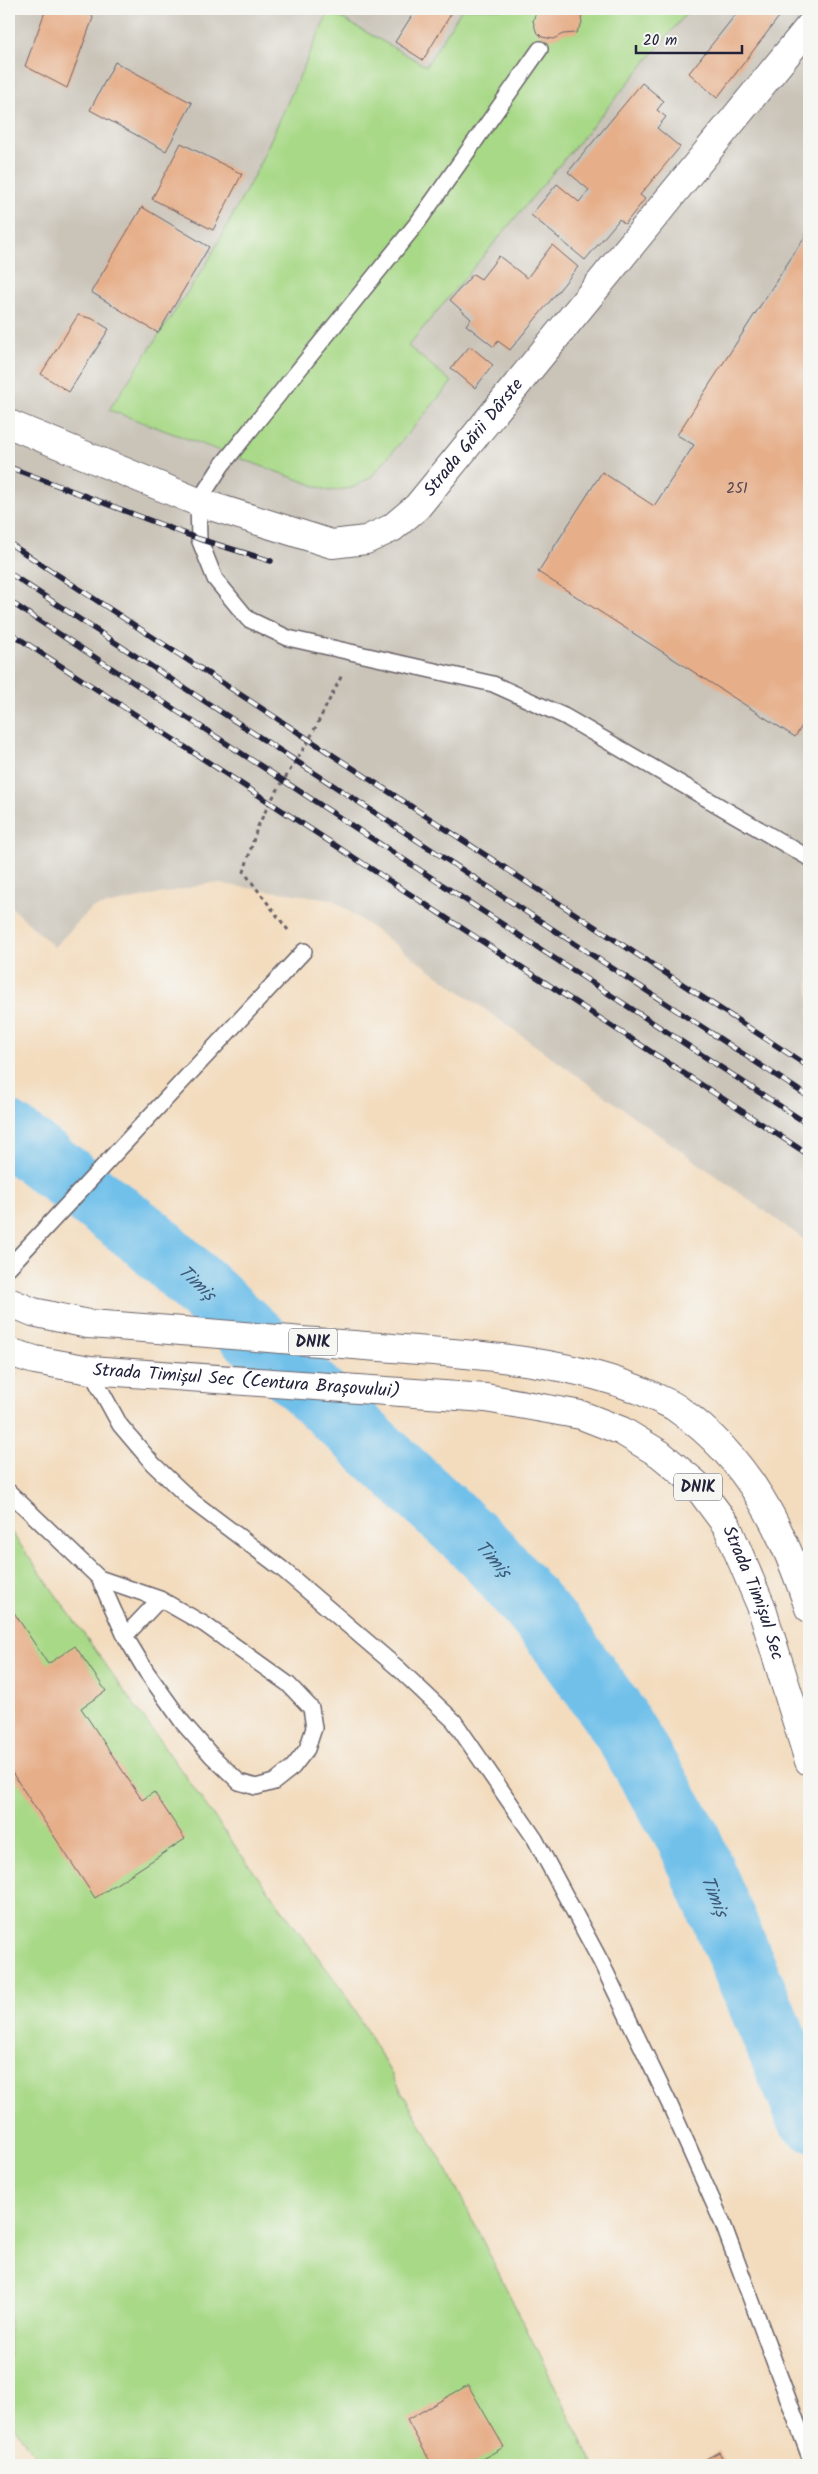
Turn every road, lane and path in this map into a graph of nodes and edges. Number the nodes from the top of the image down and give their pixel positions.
1 (809, 27) edge
2 (540, 49) dead end
3 (9, 424) edge
4 (198, 502) junction
5 (354, 653) junction
6 (809, 858) edge
7 (304, 951) joint
8 (9, 1267) edge
9 (9, 1302) edge
10 (9, 1352) edge
11 (90, 1370) junction
12 (486, 1398) joint
13 (9, 1492) edge
14 (99, 1578) junction
15 (160, 1599) junction
16 (809, 1608) edge
17 (125, 1636) junction
18 (809, 1761) edge
19 (809, 2455) edge

1 - 4 main road, Strada Gării Dârste
2 - 4 lane
3 - 4 main road, Strada Gării Dârste
4 - 5 lane
5 - 6 lane
5 - 7 path
7 - 8 lane
9 - 16 main road, DN1K
10 - 11 main road, Strada Timișul Sec (Centura Brașovului) / DN1K
11 - 12 main road, Strada Timișul Sec (Centura Brașovului) / DN1K
11 - 19 lane
12 - 18 main road, Strada Timișul Sec / DN1K
13 - 14 lane
14 - 15 lane
14 - 17 lane
15 - 17 lane
15 - 17 lane

